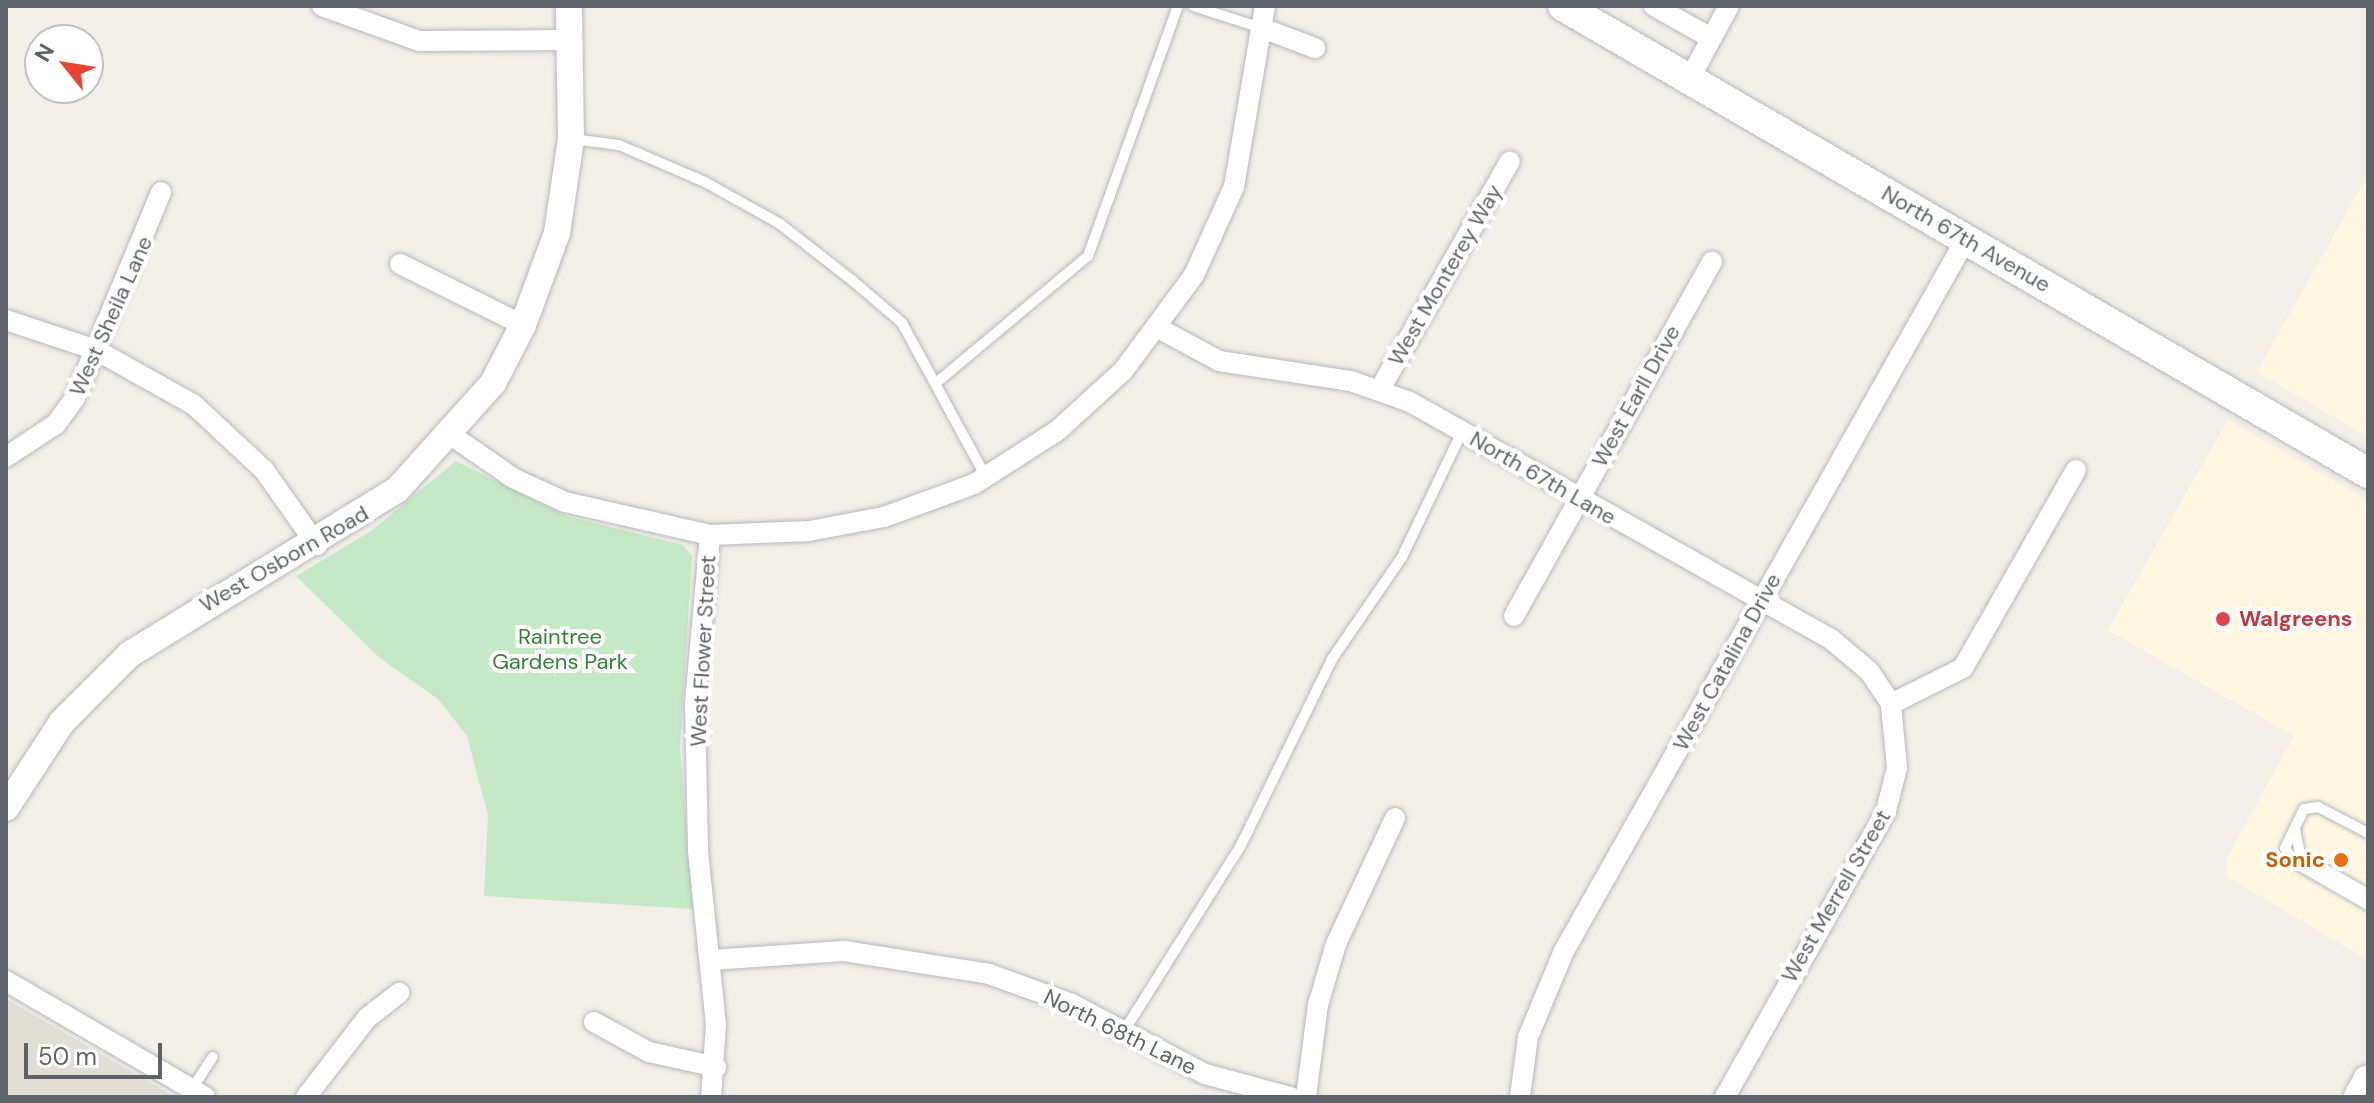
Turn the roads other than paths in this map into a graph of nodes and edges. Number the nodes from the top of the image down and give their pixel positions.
1 (322, 6) edge
2 (569, 6) edge
3 (1178, 6) edge
4 (1193, 6) edge
5 (1265, 6) edge
6 (1563, 6) edge
7 (1654, 6) edge
8 (1729, 6) edge
9 (1262, 28) junction
10 (1711, 38) junction
11 (572, 40) junction
12 (1315, 48) dead end
13 (1689, 80) junction
14 (571, 139) junction
15 (1510, 161) dead end
16 (161, 192) dead end
17 (1966, 239) junction
18 (1712, 262) dead end
19 (400, 264) dead end
20 (6, 320) edge
21 (523, 325) junction
22 (1158, 328) junction
23 (96, 350) junction
24 (936, 383) junction
25 (1380, 389) junction
26 (1462, 432) junction
27 (451, 435) junction
28 (6, 457) edge
29 (2076, 470) dead end
30 (2368, 473) edge
31 (986, 477) junction
32 (1578, 498) junction
33 (710, 535) junction
34 (317, 545) junction
35 (1761, 601) junction
36 (1514, 616) dead end
37 (1891, 704) junction
38 (8, 801) edge
39 (2304, 809) junction
40 (1395, 818) dead end
41 (2368, 833) edge
42 (2368, 894) edge
43 (2368, 905) edge
44 (711, 960) junction
45 (6, 981) edge
46 (399, 993) dead end
47 (594, 1022) dead end
48 (1124, 1031) junction
49 (213, 1057) dead end
50 (716, 1067) junction
51 (2368, 1080) edge
52 (198, 1093) edge
53 (306, 1097) edge
54 (711, 1097) edge
55 (1291, 1097) edge
56 (1306, 1097) edge
57 (1520, 1097) edge
58 (1725, 1097) edge
59 (2359, 1097) edge

1 - 11 street
2 - 11 street, West Osborn Road
3 - 24 lane
4 - 9 lane
5 - 9 street, West Flower Street
6 - 13 main road, North 67th Avenue
7 - 10 street
8 - 10 street
9 - 12 street
9 - 22 street, West Flower Street
10 - 13 street
11 - 14 street, West Osborn Road
13 - 17 main road, North 67th Avenue
14 - 21 street, West Osborn Road
14 - 24 lane
15 - 25 street, West Monterey Way
16 - 23 street, West Sheila Lane
17 - 30 main road, North 67th Avenue
17 - 35 street, West Catalina Drive
18 - 32 street, West Earll Drive
19 - 21 street
20 - 23 street
21 - 27 street, West Osborn Road
22 - 25 street, North 67th Lane
22 - 31 street, West Flower Street
23 - 28 street, West Sheila Lane
23 - 34 street
24 - 31 lane
25 - 26 street, North 67th Lane
26 - 32 street, North 67th Lane
26 - 48 lane
27 - 33 street
27 - 34 street, West Osborn Road
29 - 37 street
31 - 33 street, West Flower Street
32 - 35 street, North 67th Lane
32 - 36 street, West Earll Drive
33 - 44 street, West Flower Street
34 - 38 street, West Osborn Road
35 - 37 street, North 67th Lane
35 - 57 street, West Catalina Drive
37 - 58 street, West Merrell Street
39 - 41 lane
39 - 42 lane
39 - 43 lane
40 - 56 street
44 - 48 street, North 68th Lane
44 - 50 street, West Flower Street
45 - 52 street
46 - 53 street
47 - 50 street
48 - 55 street, North 68th Lane
49 - 52 lane
50 - 54 street, West Flower Street
51 - 59 main road

